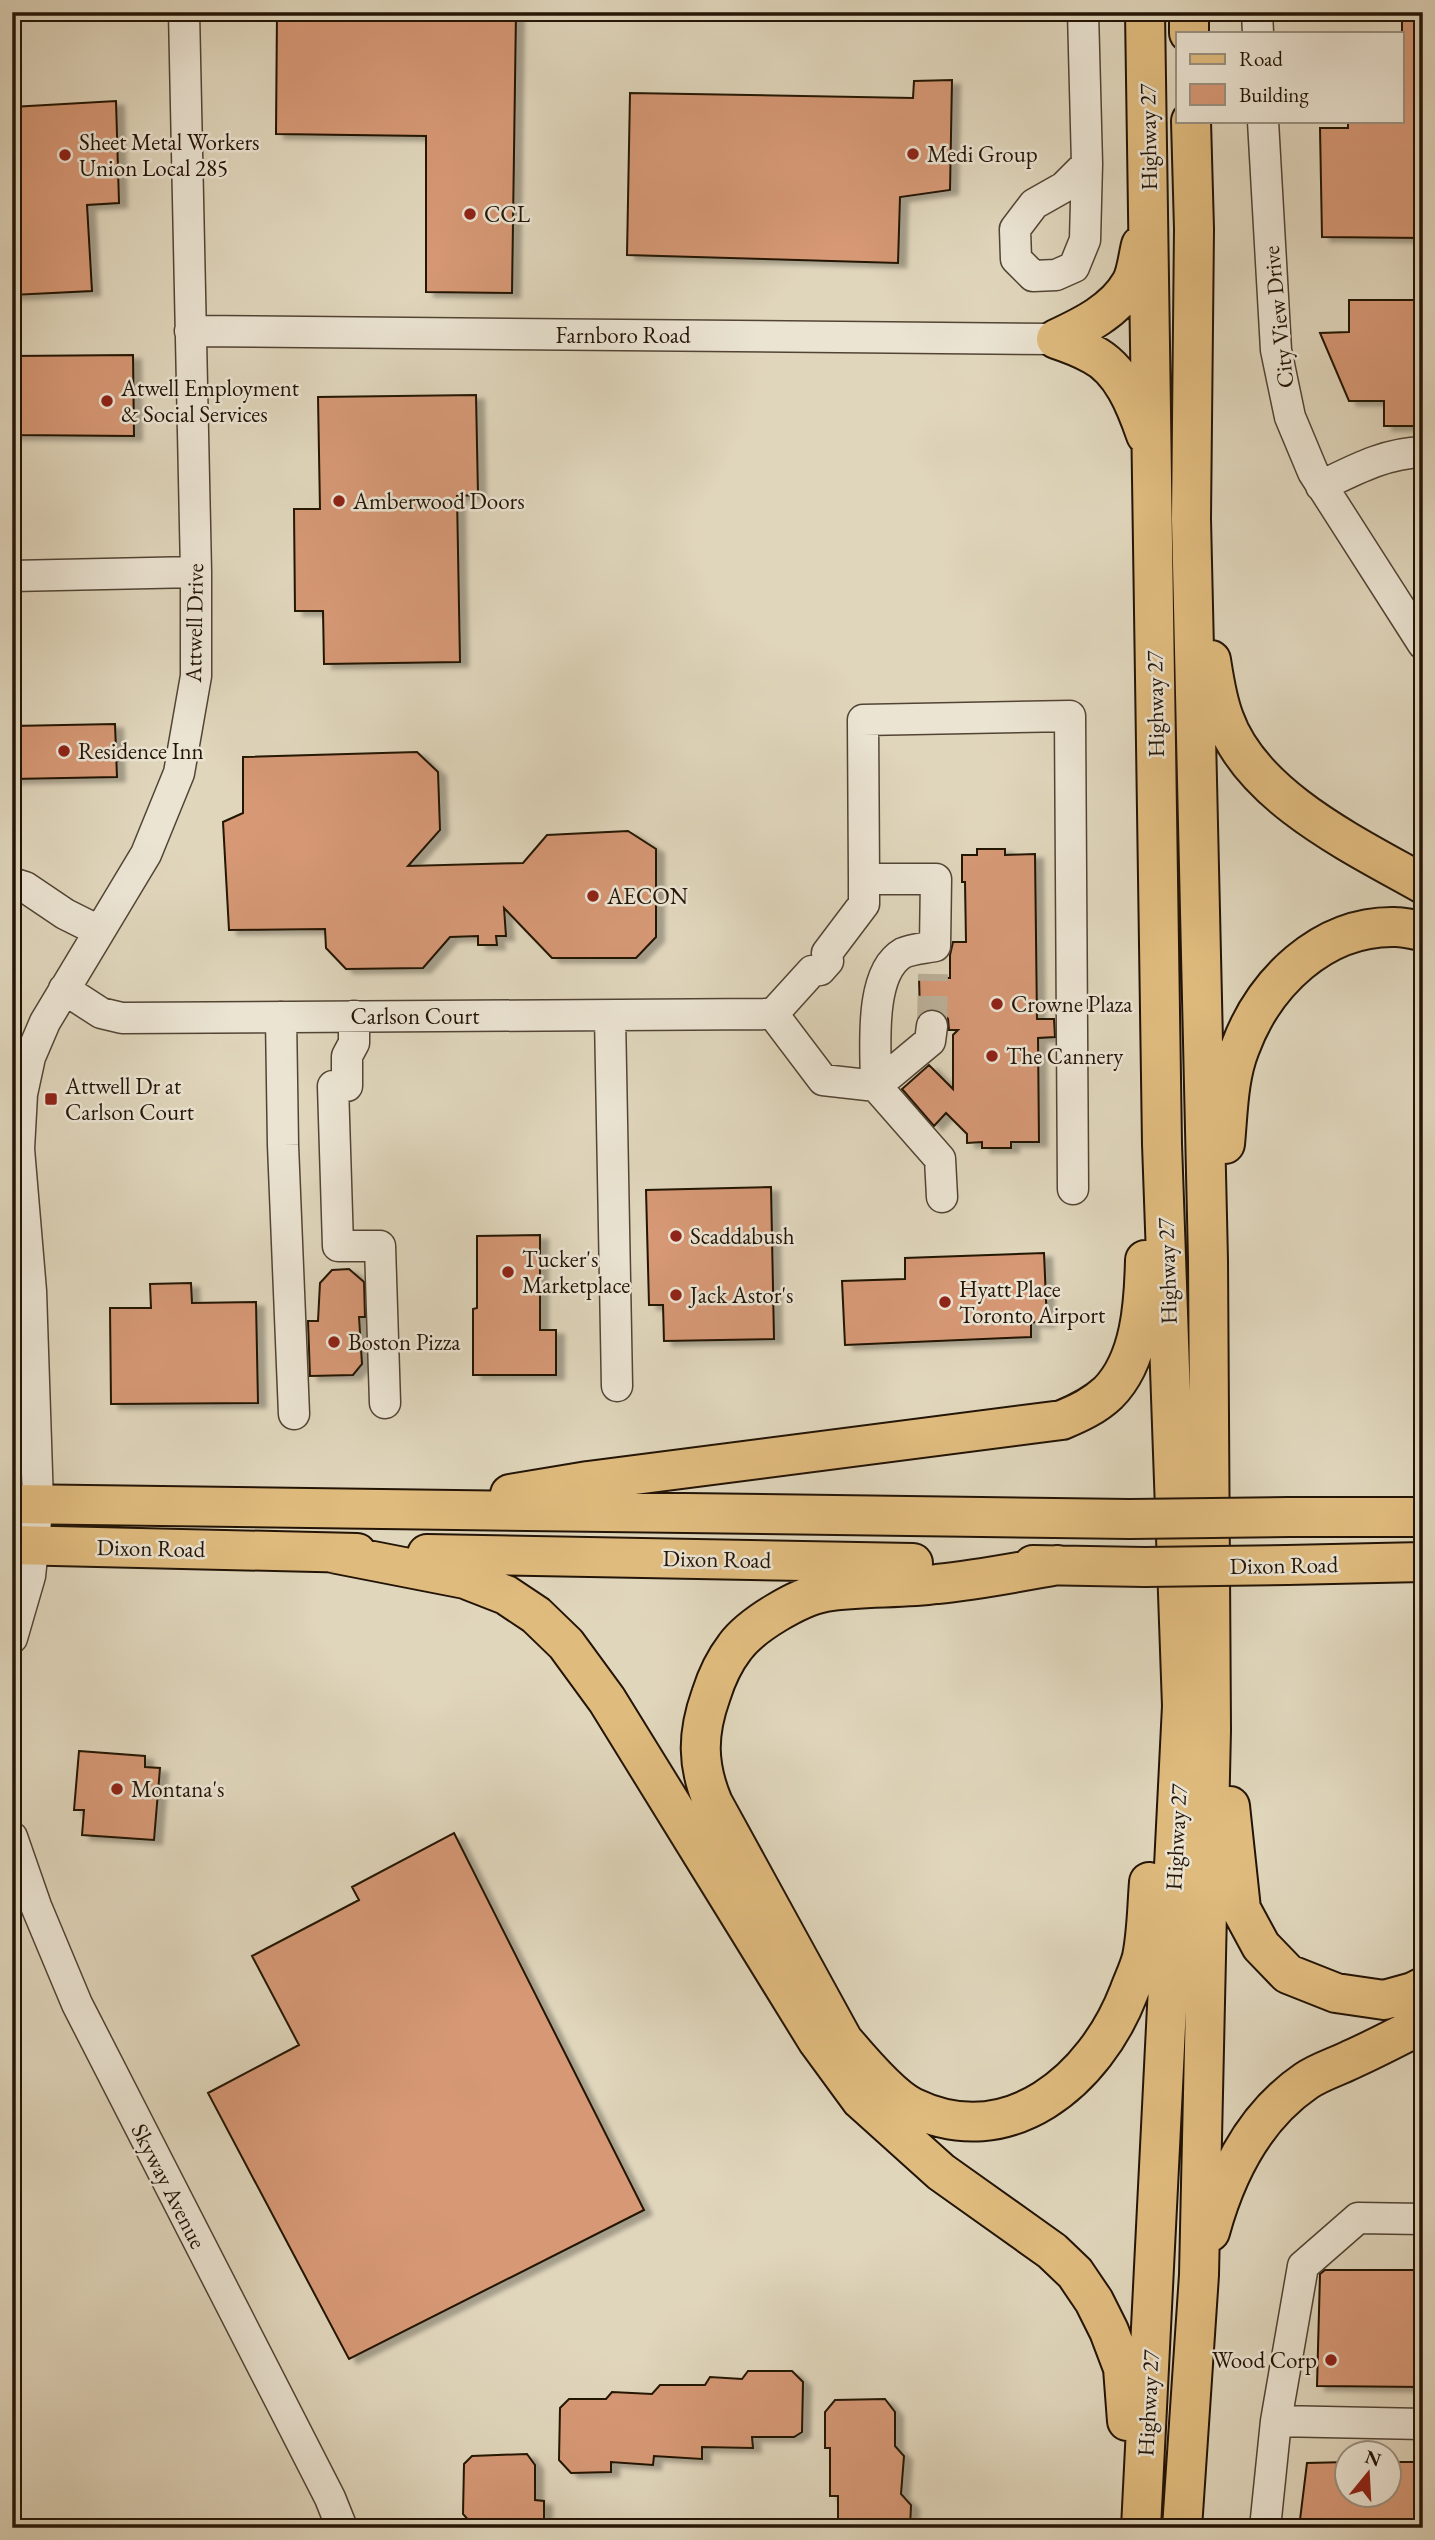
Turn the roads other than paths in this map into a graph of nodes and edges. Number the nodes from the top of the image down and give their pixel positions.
1 (184, 12) edge
2 (1083, 12) edge
3 (1145, 12) edge
4 (1189, 12) edge
5 (1257, 12) edge
6 (1189, 32) edge
7 (1258, 32) edge
8 (1191, 122) edge
9 (1263, 122) edge
10 (1087, 164) dead end
11 (1149, 213) junction
12 (190, 331) junction
13 (1056, 338) junction
14 (1151, 451) junction
15 (1423, 452) edge
16 (1321, 486) junction
17 (1191, 519) junction
18 (196, 572) junction
19 (12, 576) edge
20 (1423, 644) edge
21 (863, 879) junction
22 (12, 883) edge
23 (1423, 884) edge
24 (99, 931) junction
25 (1423, 932) edge
26 (64, 989) junction
27 (774, 1014) junction
28 (610, 1016) junction
29 (281, 1017) junction
30 (932, 1026) tunnel mouth
31 (354, 1030) junction
32 (876, 1086) junction
33 (1162, 1144) junction
34 (18, 1176) edge
35 (1073, 1189) dead end
36 (942, 1197) dead end
37 (1208, 1261) junction
38 (12, 1288) edge
39 (617, 1386) dead end
40 (385, 1403) dead end
41 (294, 1413) dead end
42 (25, 1504) edge
43 (1423, 1504) edge
44 (408, 1510) junction
45 (1352, 1517) junction
46 (1423, 1517) edge
47 (23, 1545) edge
48 (332, 1553) junction
49 (1058, 1565) junction
50 (1411, 1566) edge
51 (12, 1638) edge
52 (1182, 1706) junction
53 (1211, 1730) junction
54 (12, 1837) edge
55 (19, 1879) edge
56 (1423, 1987) edge
57 (1423, 2024) edge
58 (1423, 2219) edge
59 (1199, 2275) junction
60 (1276, 2421) junction
61 (1423, 2424) edge
62 (1142, 2519) edge
63 (342, 2528) edge
64 (1182, 2528) edge
65 (1265, 2528) edge

1 - 12 street, Attwell Drive
2 - 10 street
3 - 11 main road, Highway 27
4 - 6 main road
5 - 7 street
8 - 17 main road, Highway 27
9 - 16 street, City View Drive
11 - 13 main road
11 - 14 main road, Highway 27
12 - 13 street, Farnboro Road
12 - 18 street, Attwell Drive
13 - 14 main road
14 - 33 main road, Highway 27
15 - 16 street
16 - 20 street, City View Drive
17 - 23 main road
17 - 37 main road, Highway 27
18 - 19 street
18 - 24 street, Attwell Drive
21 - 27 street
21 - 32 street
21 - 35 street
22 - 24 street
24 - 26 street, Attwell Drive
25 - 37 main road
26 - 29 street, Carlson Court
26 - 34 street, Attwell Drive
27 - 28 street, Carlson Court
27 - 32 street
28 - 31 street, Carlson Court
28 - 39 street
29 - 31 street, Carlson Court
29 - 41 street
30 - 32 street
31 - 40 street
32 - 36 street
33 - 44 main road
33 - 52 main road, Highway 27
34 - 38 street, Attwell Drive
34 - 42 street, Attwell Drive
37 - 53 main road, Highway 27
42 - 44 main road, Dixon Road
42 - 47 street, Attwell Drive
43 - 45 main road
44 - 45 main road, Dixon Road, bridge
45 - 46 main road, Dixon Road
47 - 48 main road, Dixon Road
47 - 51 street
48 - 49 main road, Dixon Road
48 - 62 main road
49 - 50 main road, Dixon Road, bridge
49 - 52 main road
52 - 62 main road, Highway 27
53 - 56 main road
53 - 59 main road, Highway 27
54 - 55 street, Skyway Avenue
55 - 63 street, Skyway Avenue
57 - 59 main road
58 - 60 street
59 - 64 main road, Highway 27
60 - 61 street
60 - 65 street

